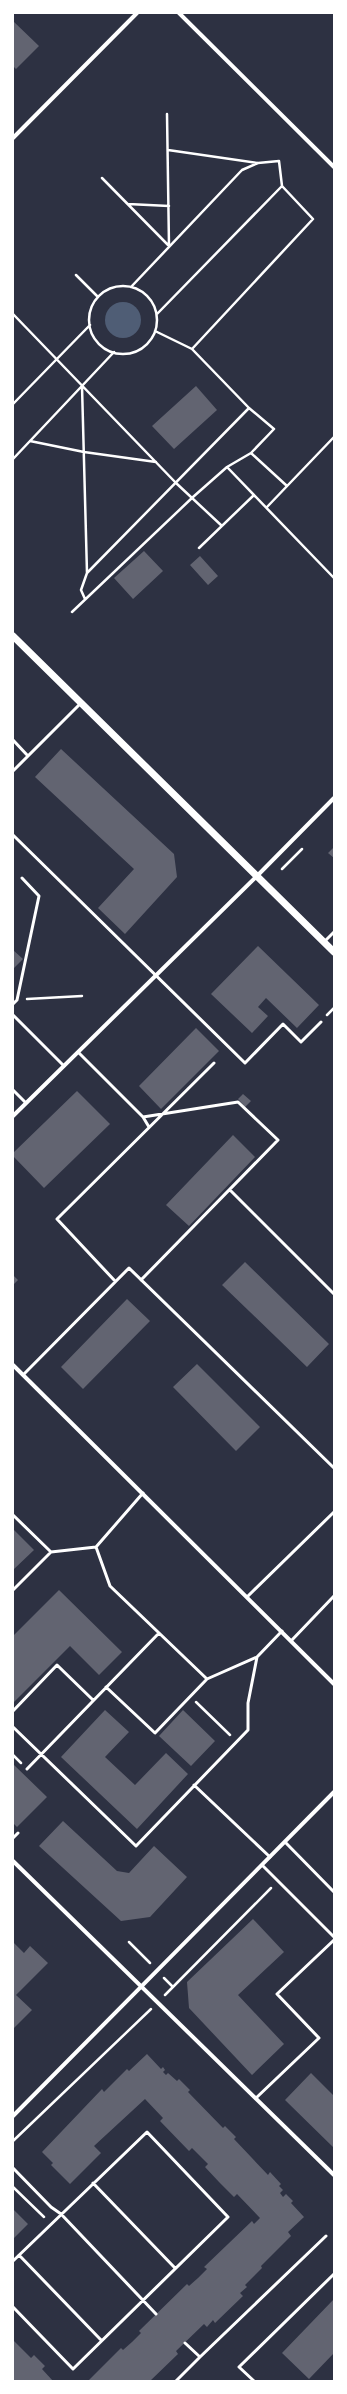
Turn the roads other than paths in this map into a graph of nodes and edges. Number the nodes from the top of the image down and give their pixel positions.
1 (137, 13) edge
2 (179, 13) edge
3 (13, 138) edge
4 (334, 167) edge
5 (13, 636) edge
6 (82, 702) junction
7 (13, 740) edge
8 (28, 756) junction
9 (13, 770) edge
10 (334, 798) edge
11 (13, 835) edge
12 (257, 876) junction
13 (22, 878) dead end
14 (334, 932) edge
15 (324, 942) junction
16 (334, 952) edge
17 (156, 976) junction
18 (13, 1004) edge
19 (13, 1015) edge
20 (321, 1022) dead end
21 (78, 1052) junction
22 (214, 1063) dead end
23 (64, 1066) junction
24 (13, 1090) edge
25 (26, 1103) junction
26 (162, 1114) junction
27 (13, 1116) edge
28 (143, 1117) junction
29 (149, 1127) junction
30 (230, 1190) junction
31 (141, 1280) junction
32 (115, 1281) junction
33 (334, 1294) edge
34 (13, 1365) edge
35 (23, 1375) junction
36 (334, 1468) edge
37 (143, 1493) junction
38 (334, 1512) edge
39 (13, 1516) edge
40 (96, 1547) junction
41 (51, 1552) junction
42 (13, 1590) edge
43 (334, 1596) edge
44 (247, 1597) junction
45 (282, 1631) junction
46 (159, 1633) junction
47 (291, 1640) junction
48 (257, 1657) junction
49 (207, 1679) junction
50 (334, 1684) edge
51 (106, 1687) junction
52 (93, 1700) junction
53 (13, 1711) edge
54 (13, 1728) edge
55 (41, 1754) junction
56 (27, 1769) dead end
57 (194, 1785) junction
58 (334, 1792) edge
59 (18, 1833) dead end
60 (13, 1838) edge
61 (285, 1842) junction
62 (270, 1857) junction
63 (13, 1861) edge
64 (262, 1865) junction
65 (334, 1892) edge
66 (334, 1939) edge
67 (142, 1986) junction
68 (256, 2098) junction
69 (13, 2116) edge
70 (13, 2168) edge
71 (334, 2175) edge
72 (93, 2183) junction
73 (61, 2214) junction
74 (326, 2236) dead end
75 (19, 2255) junction
76 (13, 2261) edge
77 (175, 2268) junction
78 (334, 2274) edge
79 (143, 2299) junction
80 (13, 2307) edge
81 (156, 2314) dead end
82 (101, 2340) junction
83 (185, 2342) dead end
84 (200, 2357) junction
85 (176, 2381) edge
86 (254, 2381) edge

1 - 3 street
2 - 4 street
5 - 6 street
6 - 8 lane
6 - 12 street
7 - 8 lane
8 - 9 lane
10 - 12 street
11 - 17 lane
12 - 15 street
12 - 17 street
13 - 18 lane
14 - 15 lane
15 - 16 street
17 - 20 lane
17 - 21 street
19 - 23 lane
21 - 23 street
21 - 28 lane
22 - 26 lane
23 - 25 street
24 - 25 lane
25 - 27 street
26 - 28 lane
26 - 29 lane
26 - 30 lane
28 - 29 lane
29 - 32 lane
30 - 31 lane
30 - 33 lane
31 - 32 lane
31 - 36 lane
32 - 35 lane
34 - 35 street
35 - 37 street
37 - 40 lane
37 - 44 street
38 - 44 lane
39 - 41 lane
40 - 41 lane
40 - 46 lane
41 - 42 lane
43 - 47 lane
44 - 45 street
45 - 47 street
45 - 48 lane
46 - 49 lane
46 - 51 lane
47 - 50 street
48 - 49 lane
48 - 57 lane
49 - 51 lane
51 - 52 lane
52 - 53 lane
52 - 55 lane
54 - 55 lane
55 - 56 lane
55 - 57 lane
57 - 62 lane
58 - 61 street
59 - 60 lane
61 - 62 street
61 - 65 lane
62 - 64 street
63 - 67 street
64 - 66 lane
64 - 67 street
66 - 68 lane
67 - 68 street
67 - 69 street
68 - 71 street
70 - 73 lane
72 - 73 lane
72 - 77 lane
72 - 77 lane
73 - 75 lane
73 - 79 lane
74 - 84 lane
75 - 76 lane
75 - 82 lane
77 - 79 lane
78 - 86 lane
79 - 81 lane
79 - 82 lane
80 - 82 lane
83 - 84 lane
84 - 85 lane

